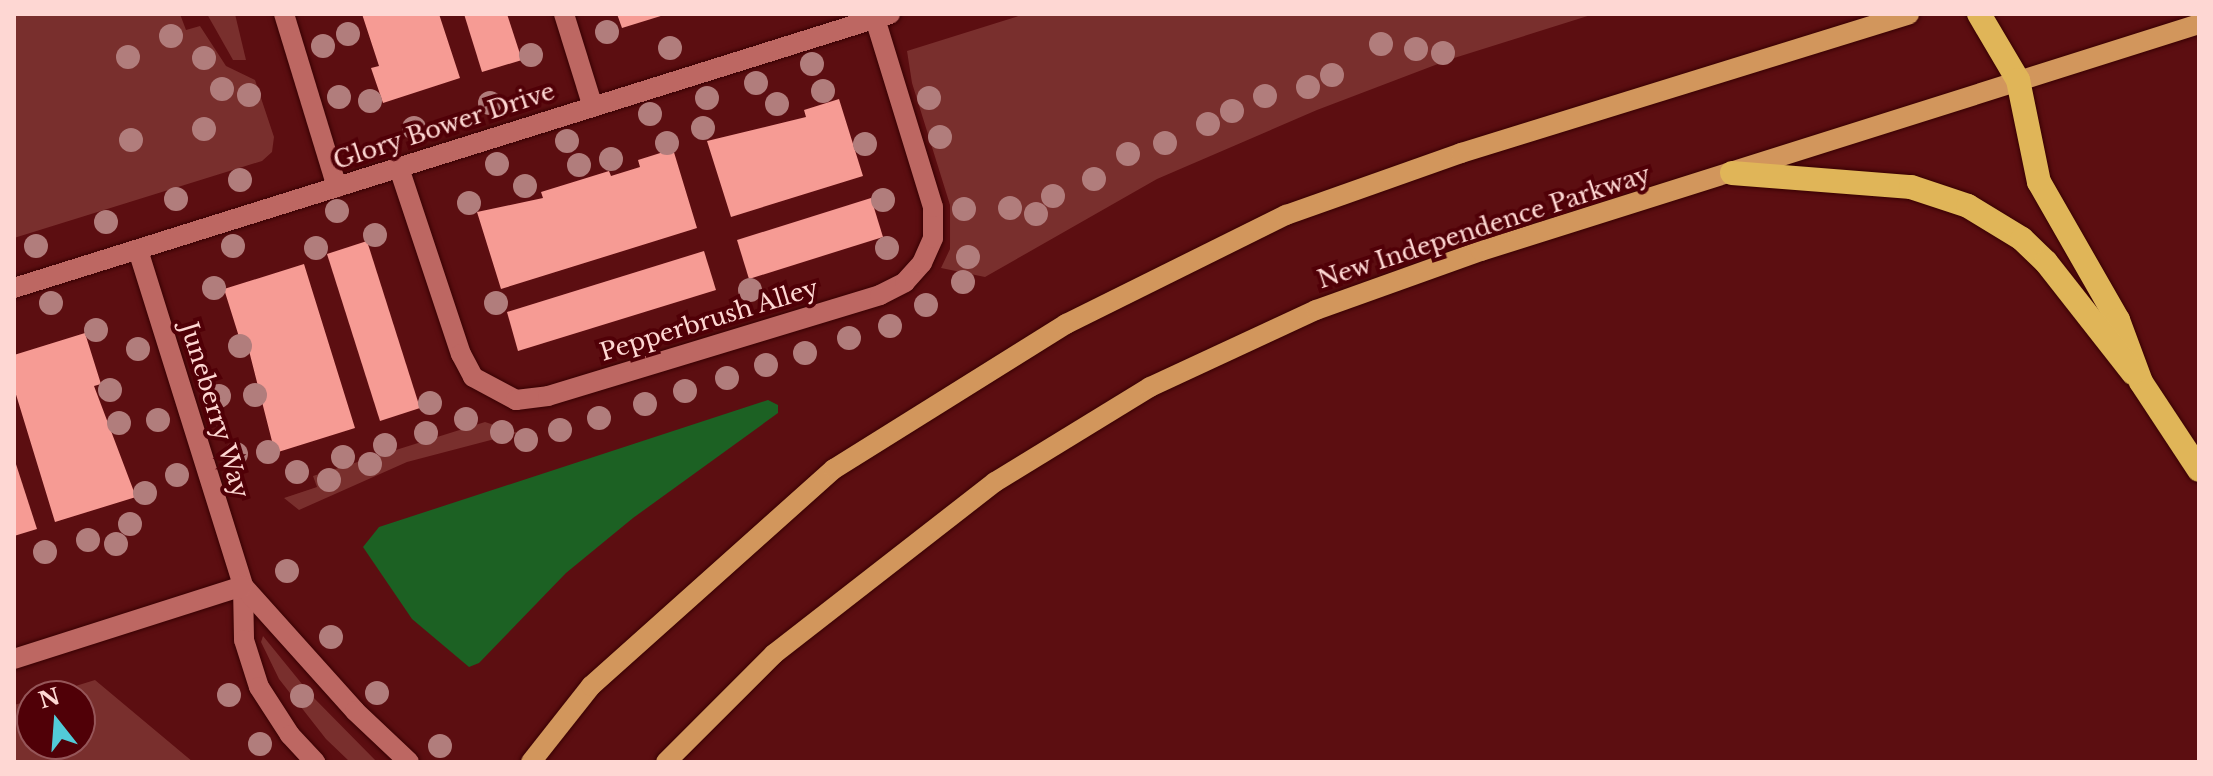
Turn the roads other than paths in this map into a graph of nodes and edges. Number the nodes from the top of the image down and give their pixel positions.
1 (284, 14) edge
2 (564, 14) edge
3 (1909, 14) edge
4 (1979, 14) edge
5 (882, 16) edge
6 (844, 21) edge
7 (2199, 24) edge
8 (2018, 80) junction
9 (593, 107) junction
10 (399, 168) junction
11 (1732, 173) junction
12 (337, 187) junction
13 (138, 250) junction
14 (14, 288) edge
15 (2141, 382) junction
16 (2199, 470) edge
17 (243, 586) junction
18 (14, 659) edge
19 (315, 762) edge
20 (409, 762) edge
21 (531, 762) edge
22 (666, 762) edge

1 - 12 street
2 - 9 street
3 - 21 main road
4 - 8 highway
5 - 6 street, Glory Bower Drive
5 - 10 street, Pepperbrush Alley
6 - 9 street, Glory Bower Drive
7 - 8 main road, New Independence Parkway
8 - 11 main road, New Independence Parkway
8 - 15 highway
9 - 10 street, Glory Bower Drive
10 - 12 street, Glory Bower Drive
11 - 15 highway
11 - 22 main road, New Independence Parkway
12 - 13 street, Glory Bower Drive
13 - 14 street, Glory Bower Drive
13 - 17 street, Juneberry Way
15 - 16 highway
17 - 18 street
17 - 19 street, Juneberry Way
17 - 20 street, Juneberry Way

